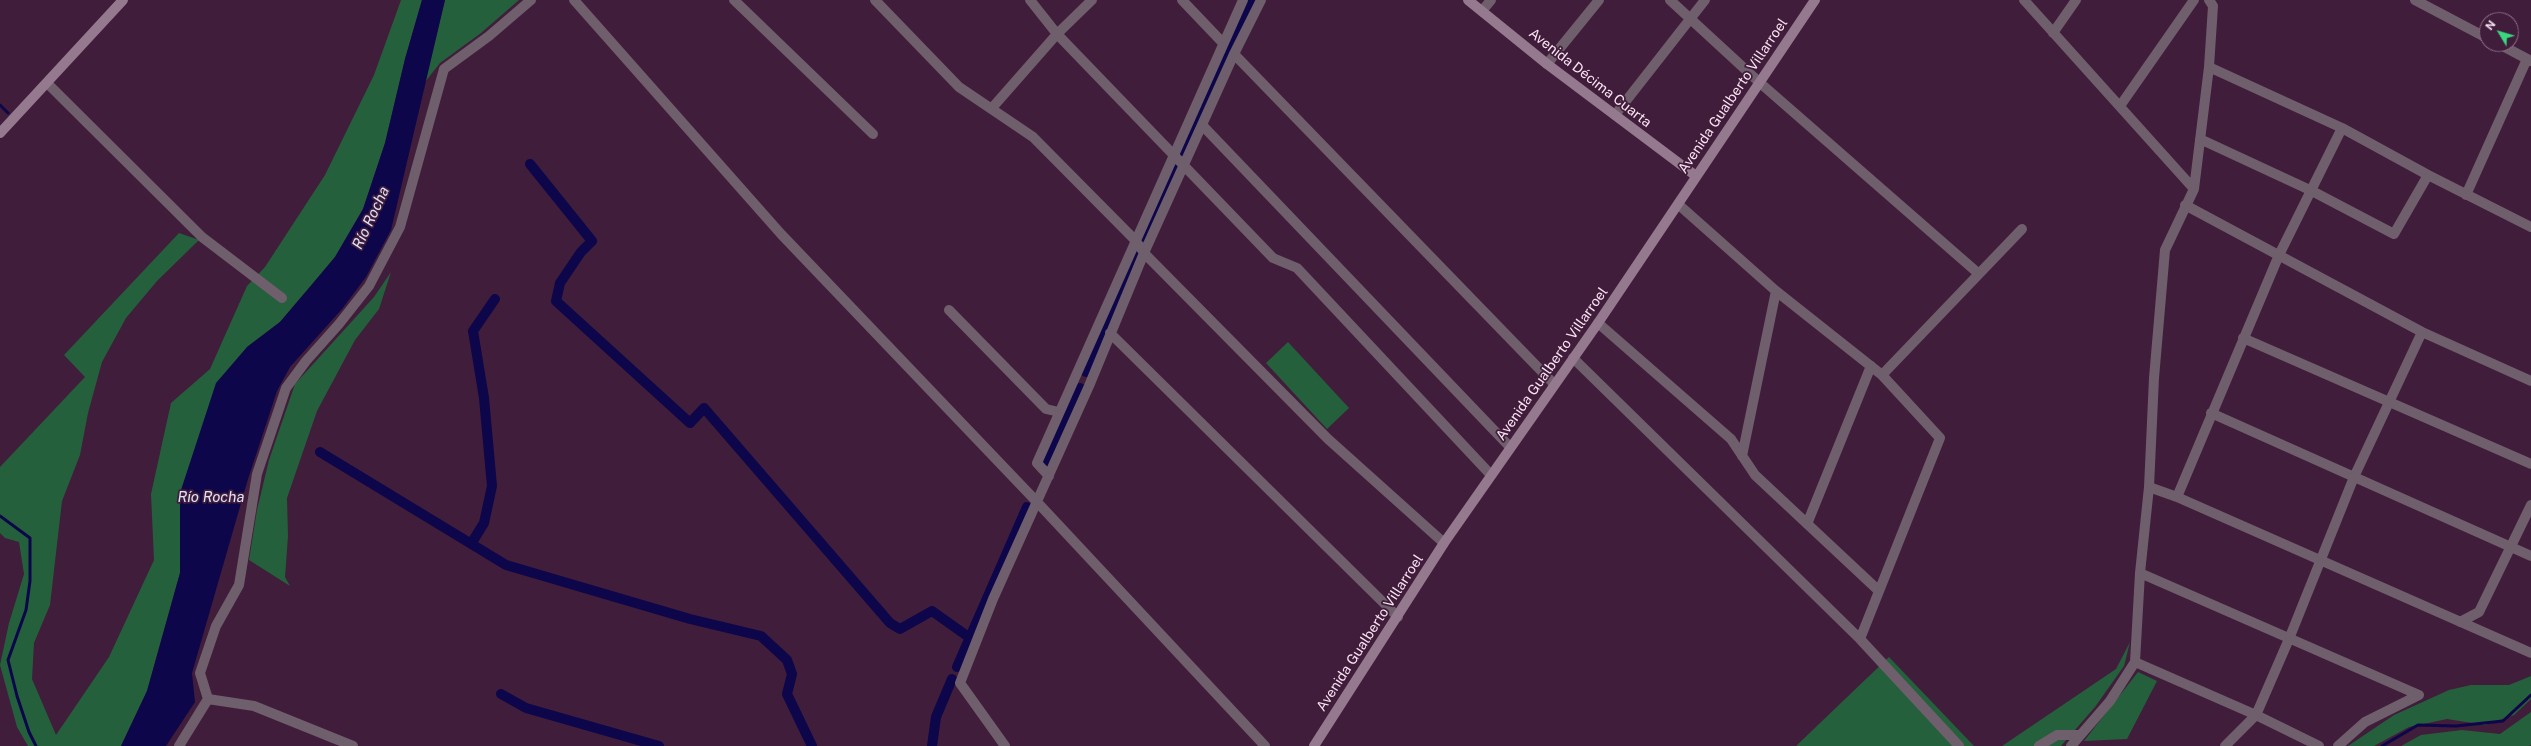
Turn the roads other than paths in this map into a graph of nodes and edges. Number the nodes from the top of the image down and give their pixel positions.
1 (123, 0) edge
2 (531, 0) edge
3 (574, 0) edge
4 (734, 0) edge
5 (875, 0) edge
6 (1030, 0) edge
7 (1092, 0) edge
8 (1182, 0) edge
9 (1243, 0) edge
10 (1262, 0) edge
11 (1468, 0) edge
12 (1491, 0) edge
13 (1599, 0) edge
14 (1670, 0) edge
15 (1705, 0) edge
16 (1815, 0) edge
17 (2024, 0) edge
18 (2076, 0) edge
19 (2194, 0) edge
20 (2209, 0) edge
21 (2415, 0) edge
22 (1482, 11) junction
23 (1690, 20) junction
24 (2053, 33) junction
25 (1057, 34) junction
26 (2479, 34) edge
27 (1223, 43) junction
28 (2514, 52) edge
29 (1234, 54) junction
30 (2529, 60) edge
31 (1547, 64) junction
32 (2209, 67) junction
33 (1759, 82) junction
34 (47, 83) junction
35 (2120, 106) junction
36 (992, 108) junction
37 (1615, 115) junction
38 (1203, 126) junction
39 (2342, 128) junction
40 (0, 133) edge
41 (873, 134) dead end
42 (2200, 139) junction
43 (1175, 155) junction
44 (1185, 165) junction
45 (2428, 175) junction
46 (1696, 176) junction
47 (2194, 189) junction
48 (2312, 190) junction
49 (2466, 195) junction
50 (1679, 205) junction
51 (2185, 205) junction
52 (2531, 227) edge
53 (2022, 229) dead end
54 (1136, 241) junction
55 (1144, 253) junction
56 (2279, 255) junction
57 (1979, 274) junction
58 (1776, 291) junction
59 (282, 298) dead end
60 (950, 310) dead end
61 (1598, 323) junction
62 (2422, 332) junction
63 (1110, 333) junction
64 (2243, 338) junction
65 (1573, 358) junction
66 (1871, 366) junction
67 (1882, 375) junction
68 (2531, 381) edge
69 (1554, 384) junction
70 (2389, 401) junction
71 (1060, 412) junction
72 (2211, 413) junction
73 (1510, 447) junction
74 (1742, 456) junction
75 (2531, 464) edge
76 (1491, 475) junction
77 (1049, 476) junction
78 (2354, 477) junction
79 (2149, 487) junction
80 (2177, 497) junction
81 (1037, 502) junction
82 (2531, 506) edge
83 (1807, 524) junction
84 (1444, 543) junction
85 (2511, 547) junction
86 (2531, 556) edge
87 (2320, 561) junction
88 (2140, 573) junction
89 (1879, 591) junction
90 (1398, 617) junction
91 (2460, 622) junction
92 (1860, 638) junction
93 (2289, 639) junction
94 (2531, 653) edge
95 (2135, 662) junction
96 (208, 699) junction
97 (2256, 715) junction
98 (2080, 735) junction
99 (179, 746) edge
100 (353, 746) edge
101 (1005, 746) edge
102 (1265, 746) edge
103 (1314, 746) edge
104 (1959, 746) edge
105 (2039, 746) edge
106 (2071, 746) edge
107 (2225, 746) edge
108 (2319, 746) edge
109 (2338, 746) edge

1 - 34 main road
2 - 96 street
3 - 81 street
4 - 41 street
5 - 36 street
6 - 25 street
7 - 25 street
8 - 27 street
9 - 27 street
10 - 29 street
11 - 22 main road, Avenida Décima Cuarta
12 - 22 street
13 - 31 street
14 - 23 street
15 - 23 street
16 - 33 main road, Avenida Gualberto Villarroel
17 - 24 street
18 - 24 street
19 - 35 street
20 - 32 street
21 - 26 street
22 - 31 main road, Avenida Décima Cuarta
23 - 33 street
23 - 37 street
24 - 35 street
25 - 36 street
25 - 43 street
27 - 43 street
28 - 30 street
29 - 38 street
29 - 69 street
30 - 49 street
31 - 37 main road, Avenida Décima Cuarta
32 - 39 street
32 - 42 street
33 - 46 main road, Avenida Gualberto Villarroel
33 - 57 street
34 - 40 main road
34 - 59 street
35 - 47 street
36 - 54 street
37 - 46 main road, Avenida Décima Cuarta
38 - 44 street
38 - 73 street
39 - 45 street
39 - 48 street
42 - 47 street
42 - 48 street
43 - 44 street
43 - 54 street
44 - 55 street
44 - 76 street
45 - 48 street
45 - 49 street
46 - 50 main road, Avenida Gualberto Villarroel
47 - 51 street
48 - 56 street
49 - 52 street
50 - 58 street
50 - 61 main road, Avenida Gualberto Villarroel
51 - 56 street
51 - 79 street
53 - 57 street
54 - 55 street
54 - 71 street
55 - 63 street
55 - 84 street
56 - 62 street
56 - 64 street
57 - 67 street
58 - 66 street
58 - 74 street
60 - 71 street
61 - 65 main road, Avenida Gualberto Villarroel
61 - 74 street
62 - 68 street
62 - 70 street
63 - 77 street
63 - 90 street
64 - 70 street
64 - 72 street
65 - 69 main road, Avenida Gualberto Villarroel
65 - 92 street
66 - 67 street
66 - 83 street
67 - 89 street
69 - 73 main road, Avenida Gualberto Villarroel
70 - 75 street
70 - 78 street
71 - 77 street
72 - 78 street
72 - 80 street
73 - 76 main road, Avenida Gualberto Villarroel
74 - 83 street
76 - 84 main road, Avenida Gualberto Villarroel
77 - 81 street
78 - 85 street
78 - 87 street
79 - 80 street
79 - 88 street
80 - 87 street
81 - 101 street
81 - 102 street
82 - 85 street
83 - 89 street
84 - 90 main road, Avenida Gualberto Villarroel
85 - 86 street
85 - 91 street
87 - 91 street
87 - 93 street
88 - 93 street
88 - 95 street
89 - 92 street
90 - 103 main road, Avenida Gualberto Villarroel
91 - 94 street
92 - 104 street
93 - 97 street
93 - 109 street
95 - 97 street
95 - 98 street
96 - 99 street
96 - 100 street
97 - 107 street
97 - 108 street
98 - 105 street
98 - 106 street

